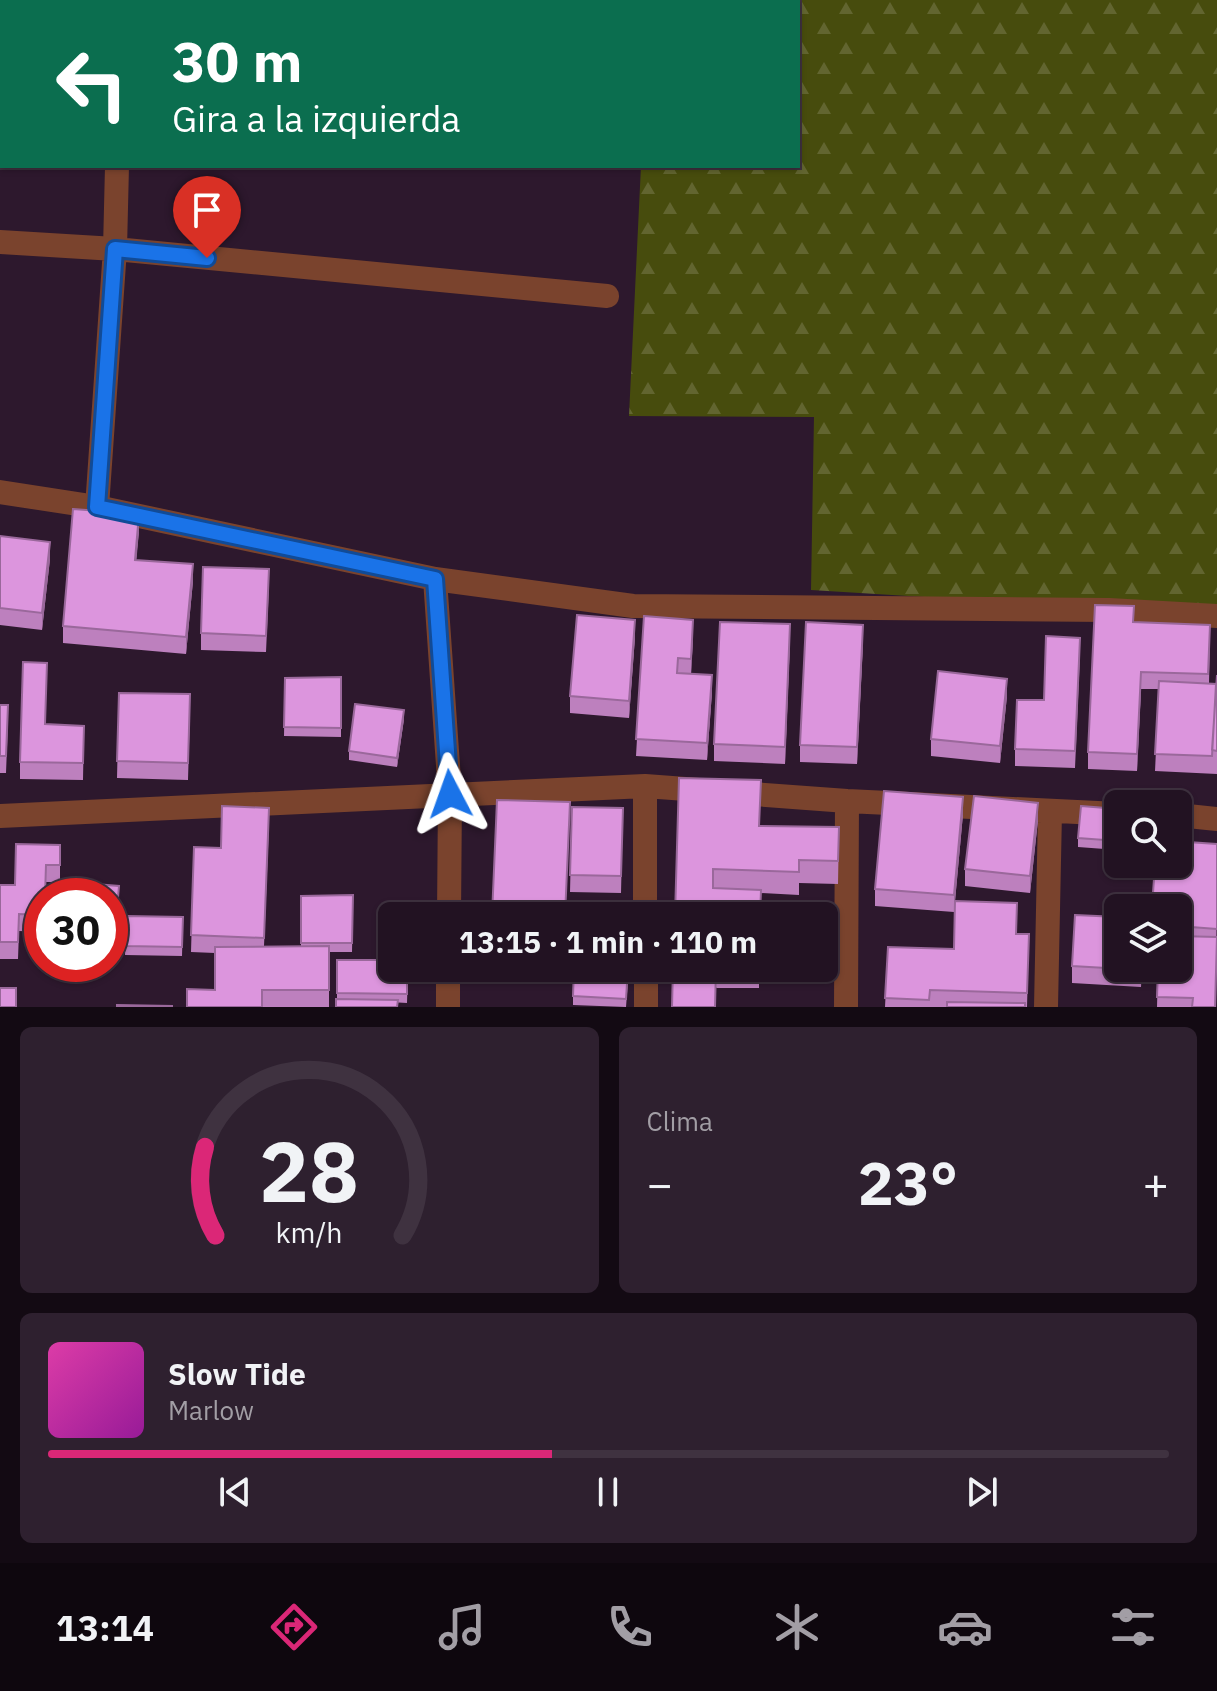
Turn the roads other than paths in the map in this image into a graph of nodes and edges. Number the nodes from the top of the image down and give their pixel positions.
1 (117, 168) edge
2 (0, 242) edge
3 (115, 249) junction
4 (607, 296) dead end
5 (0, 492) edge
6 (97, 507) junction
7 (435, 579) junction
8 (1217, 616) edge
9 (645, 786) junction
10 (450, 794) junction
11 (847, 801) junction
12 (1050, 812) junction
13 (1104, 814) edge
14 (0, 816) edge
15 (1192, 816) edge
16 (1217, 819) edge
17 (449, 902) edge
18 (645, 902) edge
19 (448, 982) edge
20 (646, 982) edge
21 (448, 1007) edge
22 (646, 1007) edge
23 (846, 1007) edge
24 (1046, 1007) edge

1 - 3 street
2 - 3 street
3 - 4 street
3 - 6 street
5 - 6 street
6 - 7 street
7 - 8 street
7 - 10 street
9 - 10 street
9 - 11 street
9 - 18 street
10 - 14 street
10 - 17 street
11 - 12 street
11 - 23 street
12 - 13 street
12 - 24 street
15 - 16 street
19 - 21 street
20 - 22 street

